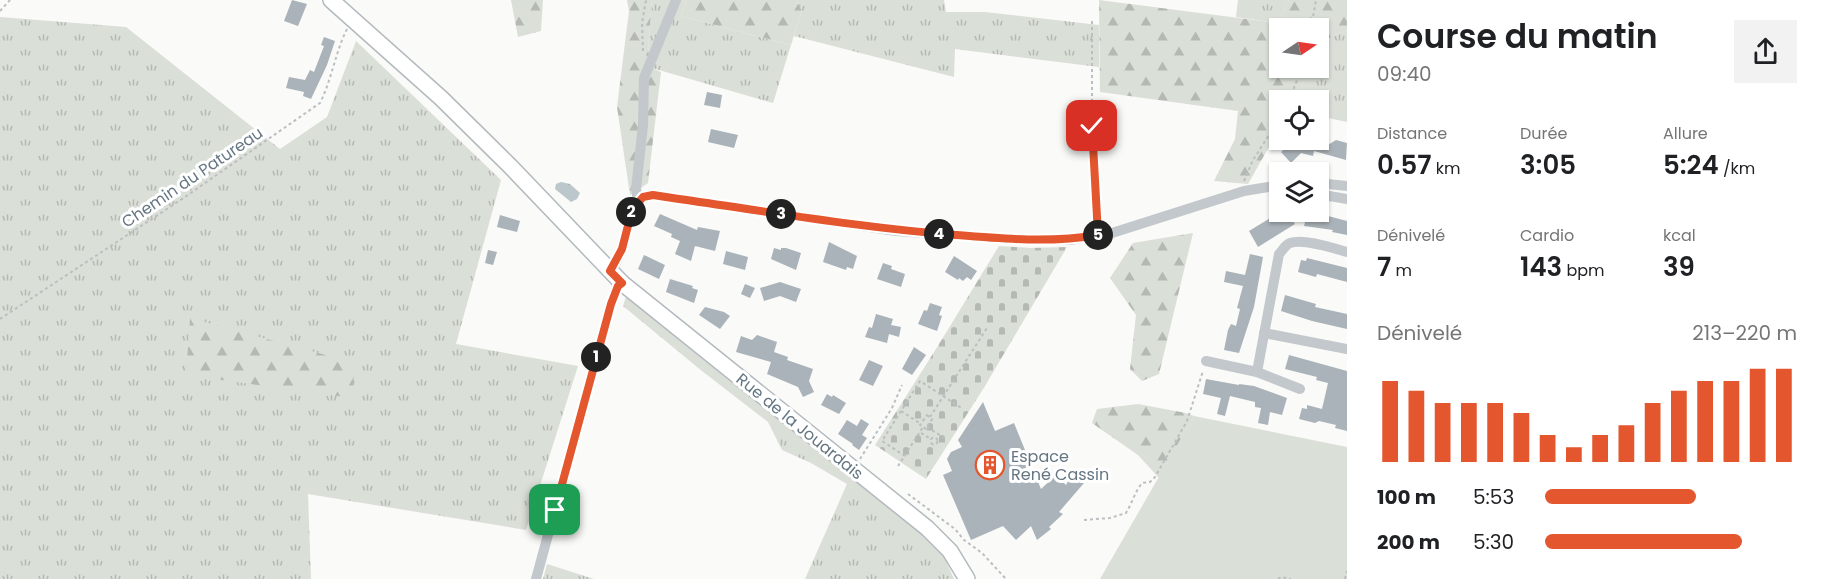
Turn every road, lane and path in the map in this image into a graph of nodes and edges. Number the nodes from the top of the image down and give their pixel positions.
1 (10, 0) edge
2 (332, 0) edge
3 (646, 0) edge
4 (676, 0) edge
5 (1316, 0) edge
6 (0, 12) edge
7 (1313, 18) edge
8 (353, 19) junction
9 (1092, 21) dead end
10 (644, 56) dead end
11 (1269, 135) edge
12 (1329, 184) edge
13 (1347, 186) edge
14 (1269, 187) edge
15 (1244, 191) junction
16 (1329, 196) edge
17 (1347, 199) edge
18 (638, 200) junction
19 (1098, 235) junction
20 (1347, 252) edge
21 (610, 271) junction
22 (622, 283) junction
23 (0, 320) edge
24 (987, 328) dead end
25 (1264, 333) junction
26 (1347, 349) edge
27 (1206, 361) joint
28 (1257, 372) junction
29 (902, 385) dead end
30 (1300, 389) dead end
31 (943, 396) junction
32 (963, 409) dead end
33 (901, 411) junction
34 (930, 417) junction
35 (924, 426) junction
36 (920, 432) junction
37 (931, 439) dead end
38 (946, 439) dead end
39 (905, 456) junction
40 (898, 466) dead end
41 (853, 469) junction
42 (908, 494) dead end
43 (1084, 520) dead end
44 (1347, 571) edge
45 (536, 579) edge
46 (967, 579) edge
47 (1006, 579) edge
48 (1278, 579) edge
49 (1291, 579) edge
50 (1345, 579) edge

1 - 6 path
2 - 8 main road, Rue de la Jouardais
3 - 10 path
4 - 18 street
5 - 7 path
8 - 21 main road, Rue de la Jouardais
8 - 23 path, Chemin du Patureau
9 - 19 path
11 - 15 path
12 - 13 street
14 - 15 street
15 - 19 street
16 - 17 street
18 - 19 street
18 - 21 street
20 - 25 street
21 - 22 main road, Rue de la Jouardais
22 - 41 main road, Rue de la Jouardais
22 - 45 street
24 - 31 path
25 - 26 street
25 - 28 street
27 - 28 street
27 - 43 path
28 - 30 street
29 - 41 path
31 - 32 path
31 - 33 path
31 - 34 path
33 - 35 path
33 - 39 path
34 - 35 path
34 - 35 path
35 - 36 path
35 - 38 path
36 - 37 path
36 - 39 path
39 - 40 path
41 - 46 main road, Rue de la Jouardais
42 - 47 path
44 - 50 path
48 - 49 path

